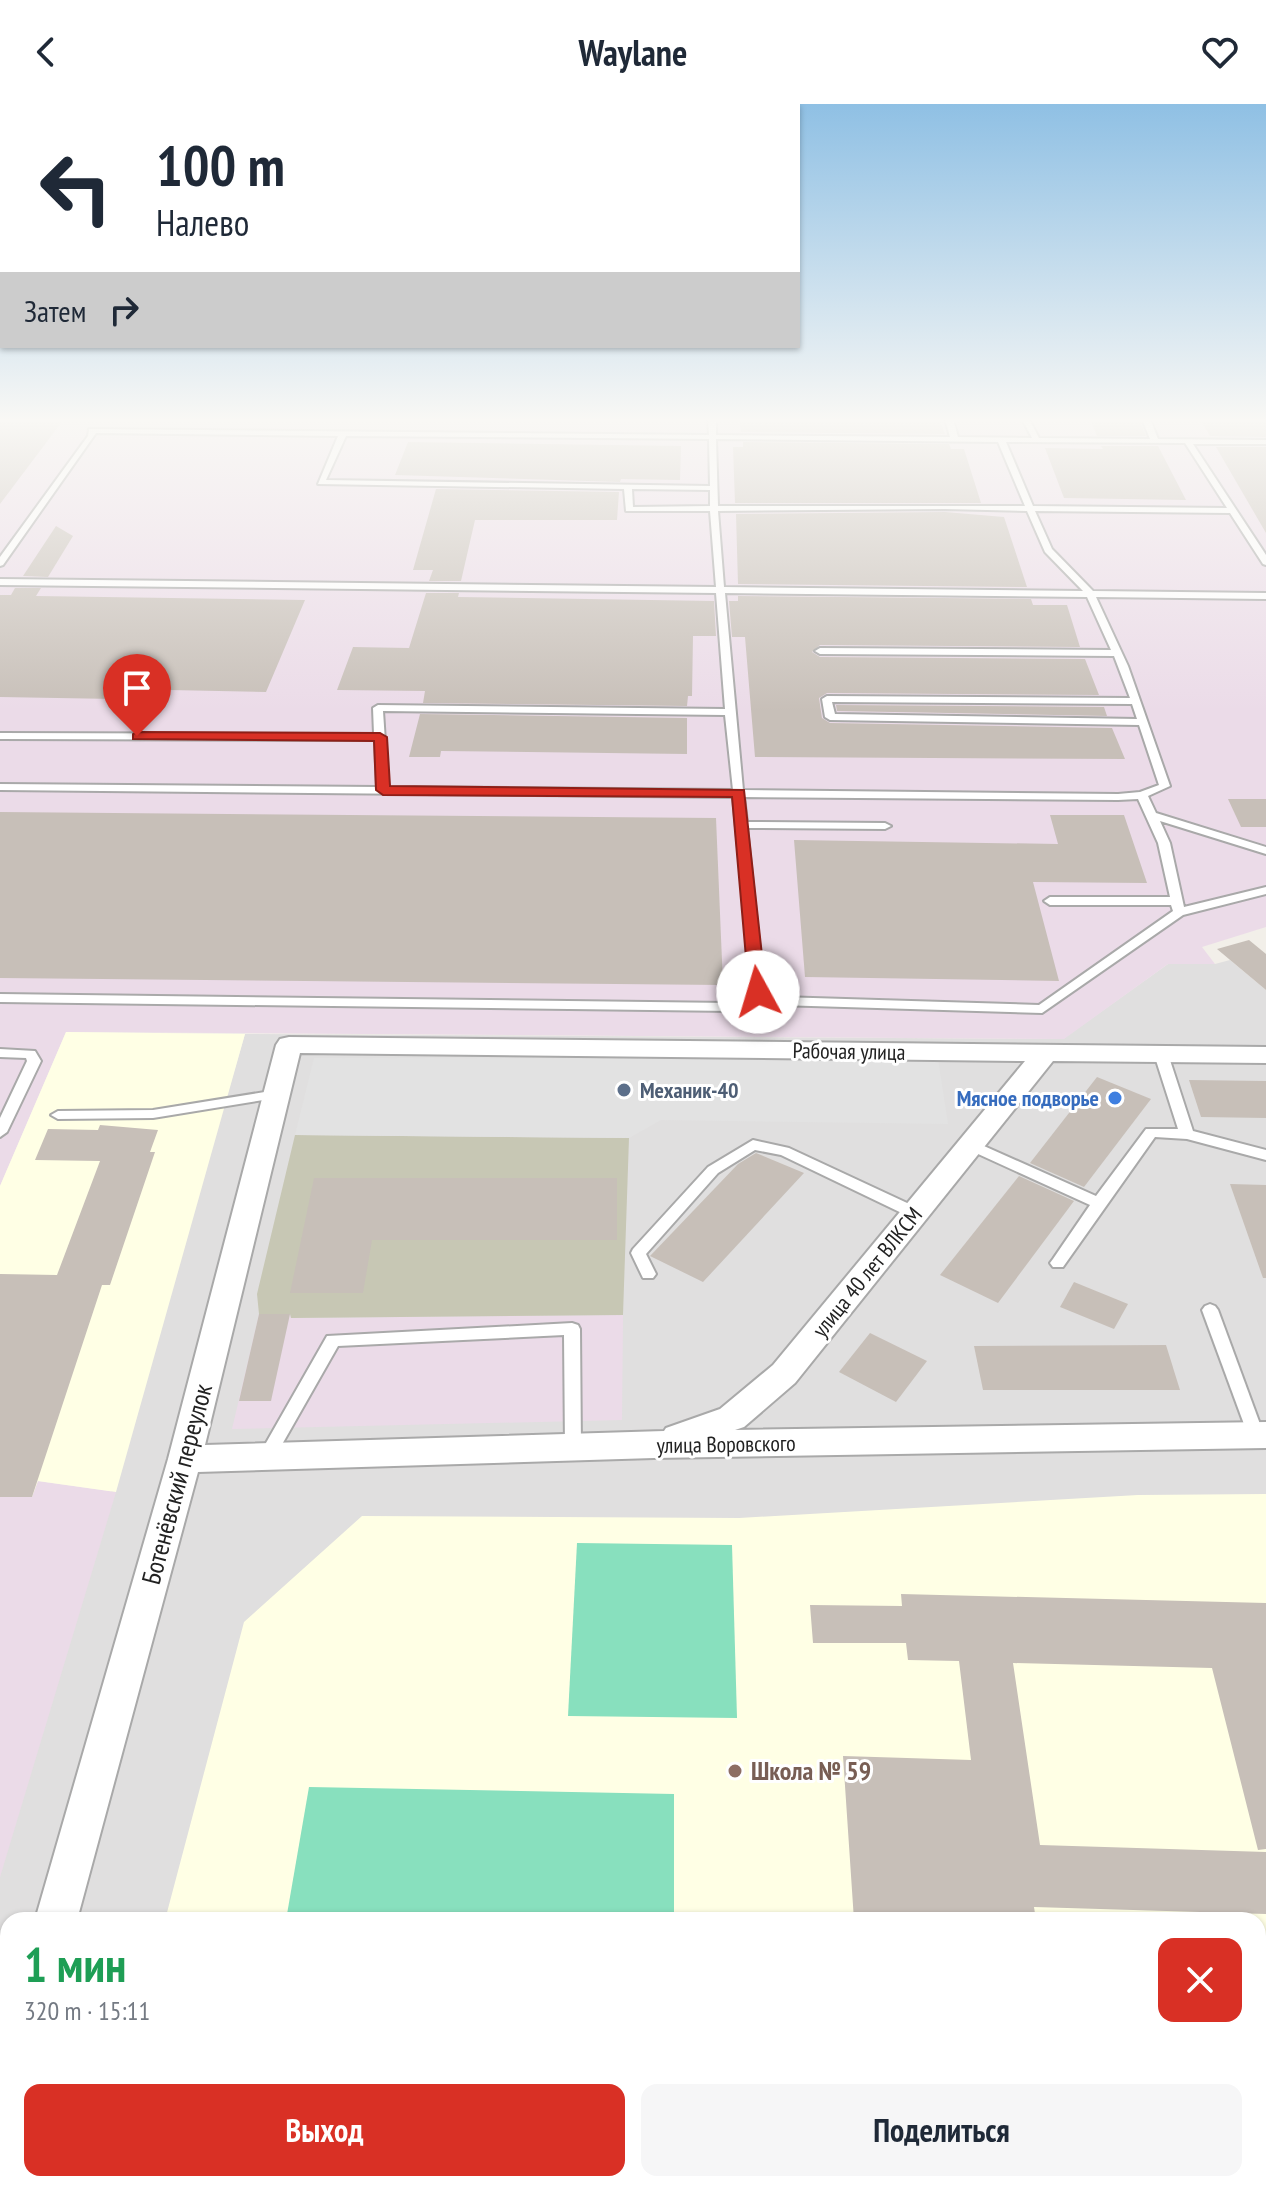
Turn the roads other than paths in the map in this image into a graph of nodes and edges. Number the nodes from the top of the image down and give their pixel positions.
1 (34, 516) edge
2 (715, 516) edge
3 (1033, 516) edge
4 (1237, 516) edge
5 (1266, 562) edge
6 (0, 563) edge
7 (0, 582) edge
8 (722, 590) junction
9 (1090, 593) junction
10 (1263, 596) edge
11 (1266, 606) edge
12 (820, 651) dead end
13 (1117, 653) junction
14 (1135, 701) junction
15 (731, 712) junction
16 (1143, 722) junction
17 (0, 736) edge
18 (380, 737) junction
19 (0, 787) edge
20 (383, 790) junction
21 (739, 793) junction
22 (1142, 795) junction
23 (1151, 815) junction
24 (742, 825) junction
25 (885, 826) dead end
26 (1266, 851) edge
27 (1266, 890) edge
28 (1050, 901) dead end
29 (1178, 906) junction
30 (758, 992) junction
31 (0, 998) edge
32 (289, 1045) joint
33 (0, 1053) edge
34 (1046, 1053) junction
35 (1161, 1054) junction
36 (1266, 1055) edge
37 (277, 1094) junction
38 (58, 1115) dead end
39 (0, 1132) edge
40 (1187, 1134) junction
41 (970, 1145) junction
42 (1266, 1155) edge
43 (1099, 1203) junction
44 (915, 1213) junction
45 (1058, 1263) dead end
46 (648, 1274) dead end
47 (1210, 1310) dead end
48 (1261, 1435) edge
49 (654, 1445) junction
50 (573, 1448) junction
51 (266, 1457) junction
52 (185, 1459) junction
53 (58, 1912) edge

1 - 6 lane
2 - 8 lane
3 - 9 lane
4 - 5 lane
7 - 8 lane
8 - 9 lane
8 - 15 lane
9 - 10 lane
9 - 13 lane
10 - 11 lane
12 - 13 lane
13 - 14 lane
14 - 16 lane
14 - 16 lane
15 - 18 lane
15 - 21 lane
16 - 22 lane
17 - 18 lane
18 - 20 lane
19 - 20 lane
20 - 21 lane
21 - 22 lane
21 - 24 lane
22 - 23 lane
23 - 26 lane
23 - 29 lane
24 - 25 lane
24 - 30 lane
27 - 29 lane
28 - 29 lane
29 - 30 lane
30 - 31 lane
32 - 34 street, Рабочая улица
32 - 37 street, Ботенёвский переулок
33 - 39 lane
34 - 35 street, Рабочая улица
34 - 41 street, улица 40 лет ВЛКСМ
35 - 36 street, Рабочая улица
35 - 40 lane
37 - 38 lane
37 - 52 street, Ботенёвский переулок
40 - 42 lane
40 - 43 lane
41 - 43 lane
41 - 44 street, улица 40 лет ВЛКСМ
43 - 45 lane
44 - 46 lane
44 - 49 street, улица 40 лет ВЛКСМ
47 - 48 lane
48 - 49 street, улица Воровского
49 - 50 street, улица Воровского
50 - 51 street, улица Воровского
50 - 51 lane
51 - 52 street, улица Воровского
52 - 53 street, Ботенёвский переулок

